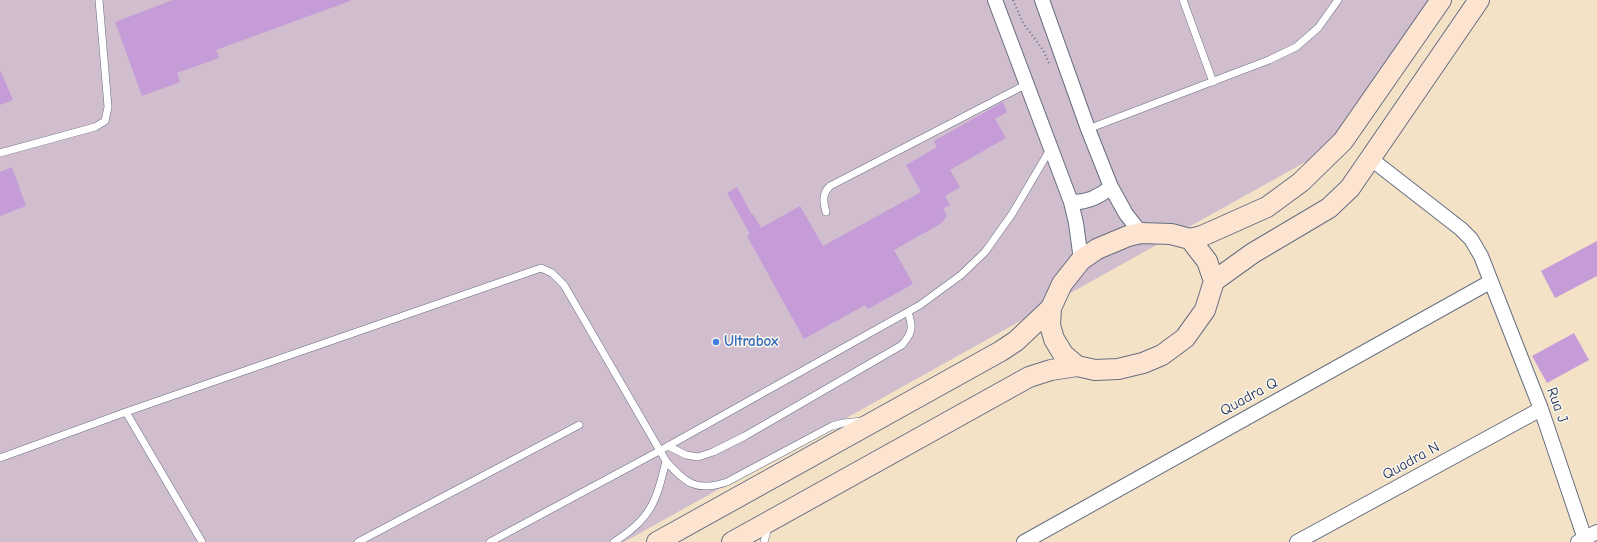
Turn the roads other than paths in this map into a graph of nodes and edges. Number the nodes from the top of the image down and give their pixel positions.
1 (98, 0) edge
2 (995, 0) edge
3 (1042, 0) edge
4 (1183, 0) edge
5 (1338, 0) edge
6 (1440, 0) edge
7 (1479, 0) edge
8 (1212, 82) junction
9 (1027, 84) junction
10 (1088, 129) junction
11 (1052, 148) junction
12 (0, 153) edge
13 (1371, 159) junction
14 (1111, 188) junction
15 (1071, 202) junction
16 (826, 212) dead end
17 (1141, 233) junction
18 (1190, 239) junction
19 (1081, 260) junction
20 (1214, 281) junction
21 (1490, 282) junction
22 (1051, 308) junction
23 (908, 312) junction
24 (1077, 366) junction
25 (1541, 409) junction
26 (126, 412) junction
27 (875, 422) junction
28 (579, 425) dead end
29 (668, 446) junction
30 (660, 450) junction
31 (0, 458) edge
32 (666, 461) junction
33 (770, 521) junction
34 (1597, 532) edge
35 (1583, 541) edge
36 (202, 542) edge
37 (358, 542) edge
38 (490, 542) edge
39 (614, 542) edge
40 (658, 542) edge
41 (732, 542) edge
42 (764, 542) edge
43 (1024, 542) edge
44 (1297, 542) edge

1 - 12 lane
2 - 9 street
3 - 10 street
4 - 8 lane
5 - 8 lane
6 - 18 main road
7 - 13 main road
8 - 10 lane
9 - 11 street
9 - 16 lane
10 - 14 street
11 - 15 street
11 - 23 lane
13 - 20 main road
13 - 21 street, Rua J
14 - 15 street
14 - 17 street
15 - 19 street
17 - 18 main road
17 - 19 main road
18 - 20 main road
19 - 22 main road
20 - 24 main road
21 - 25 street, Rua J
21 - 43 street, Quadra Q
22 - 24 main road
22 - 27 main road
23 - 29 lane
23 - 29 lane
24 - 33 main road
25 - 35 street, Rua J
25 - 44 street, Quadra N
26 - 30 lane
26 - 31 lane
26 - 36 lane
27 - 32 lane
27 - 40 main road
28 - 37 lane
29 - 30 lane
30 - 32 lane
30 - 38 lane
32 - 39 lane
33 - 41 main road
33 - 42 lane
34 - 35 street

